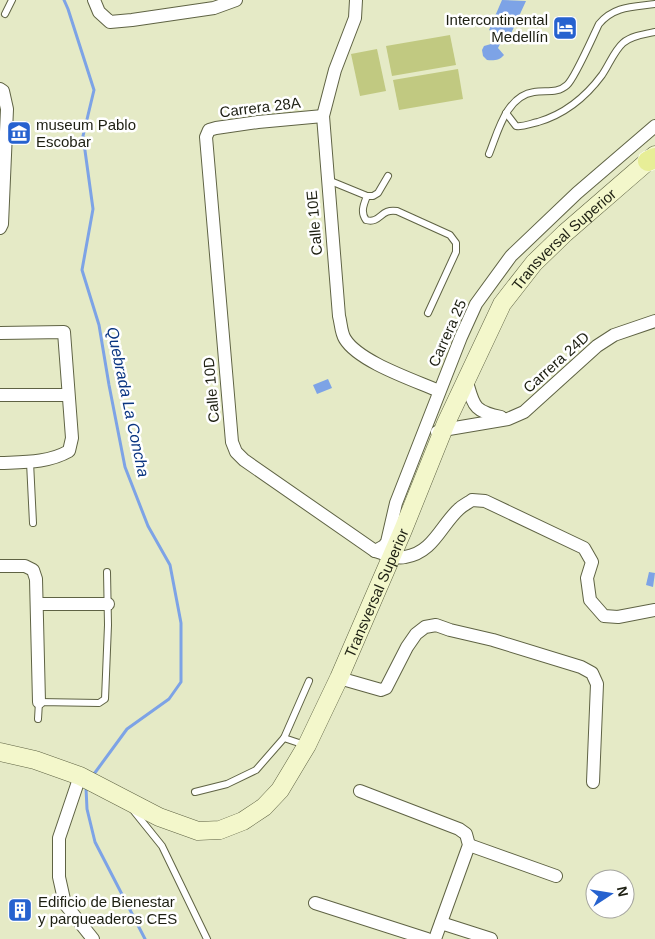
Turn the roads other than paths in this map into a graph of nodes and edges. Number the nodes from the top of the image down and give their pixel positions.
1 (12, 0) edge
2 (94, 0) edge
3 (236, 0) edge
4 (356, 0) edge
5 (655, 4) edge
6 (5, 14) dead end
7 (655, 32) edge
8 (0, 88) edge
9 (506, 113) junction
10 (323, 116) junction
11 (655, 126) edge
12 (206, 137) joint
13 (489, 154) dead end
14 (653, 158) edge
15 (388, 176) dead end
16 (327, 180) junction
17 (367, 196) junction
18 (0, 228) edge
19 (428, 313) dead end
20 (655, 322) edge
21 (0, 333) edge
22 (466, 379) junction
23 (439, 391) junction
24 (0, 395) edge
25 (68, 395) junction
26 (508, 418) junction
27 (443, 430) junction
28 (421, 439) junction
29 (30, 462) junction
30 (0, 463) edge
31 (33, 523) dead end
32 (383, 554) junction
33 (0, 566) edge
34 (107, 572) dead end
35 (37, 604) junction
36 (108, 604) junction
37 (655, 610) edge
38 (339, 678) junction
39 (309, 682) dead end
40 (39, 702) junction
41 (38, 719) dead end
42 (284, 738) junction
43 (307, 746) junction
44 (0, 752) edge
45 (87, 780) junction
46 (593, 782) dead end
47 (360, 791) dead end
48 (195, 792) dead end
49 (127, 800) junction
50 (469, 845) junction
51 (556, 876) dead end
52 (315, 903) dead end
53 (441, 923) junction
54 (94, 939) edge
55 (207, 939) edge
56 (427, 939) edge
57 (491, 939) edge

1 - 6 lane
2 - 3 street
4 - 10 street, Calle 10E
5 - 9 lane
7 - 9 lane
8 - 18 street
9 - 13 lane
10 - 12 street, Carrera 28A
10 - 16 street, Calle 10E
11 - 23 street, Carrera 25
12 - 32 street, Calle 10D
14 - 22 main road, Transversal Superior
15 - 17 lane
16 - 17 lane
16 - 23 street, Calle 10E
17 - 19 lane
20 - 26 street, Carrera 24D
21 - 25 street
22 - 26 street
22 - 27 main road, Transversal Superior
23 - 28 street, Carrera 25
24 - 25 street
25 - 29 street
26 - 27 street, Carrera 24D
27 - 28 street, Carrera 24D
27 - 32 main road, Transversal Superior
28 - 32 street, Carrera 25
29 - 30 street
29 - 31 lane
32 - 37 street
32 - 38 main road, Transversal Superior
33 - 35 street
34 - 36 lane
35 - 36 street
35 - 40 street
36 - 40 lane
38 - 43 main road, Transversal Superior
38 - 46 street
39 - 42 lane
40 - 41 lane
42 - 43 lane
42 - 48 lane
43 - 49 main road, Transversal Superior
44 - 45 main road, Transversal Superior
45 - 49 main road, Transversal Superior
45 - 54 street
47 - 50 street
49 - 55 lane
50 - 51 street
50 - 53 street
52 - 56 street
53 - 56 street
53 - 57 street

